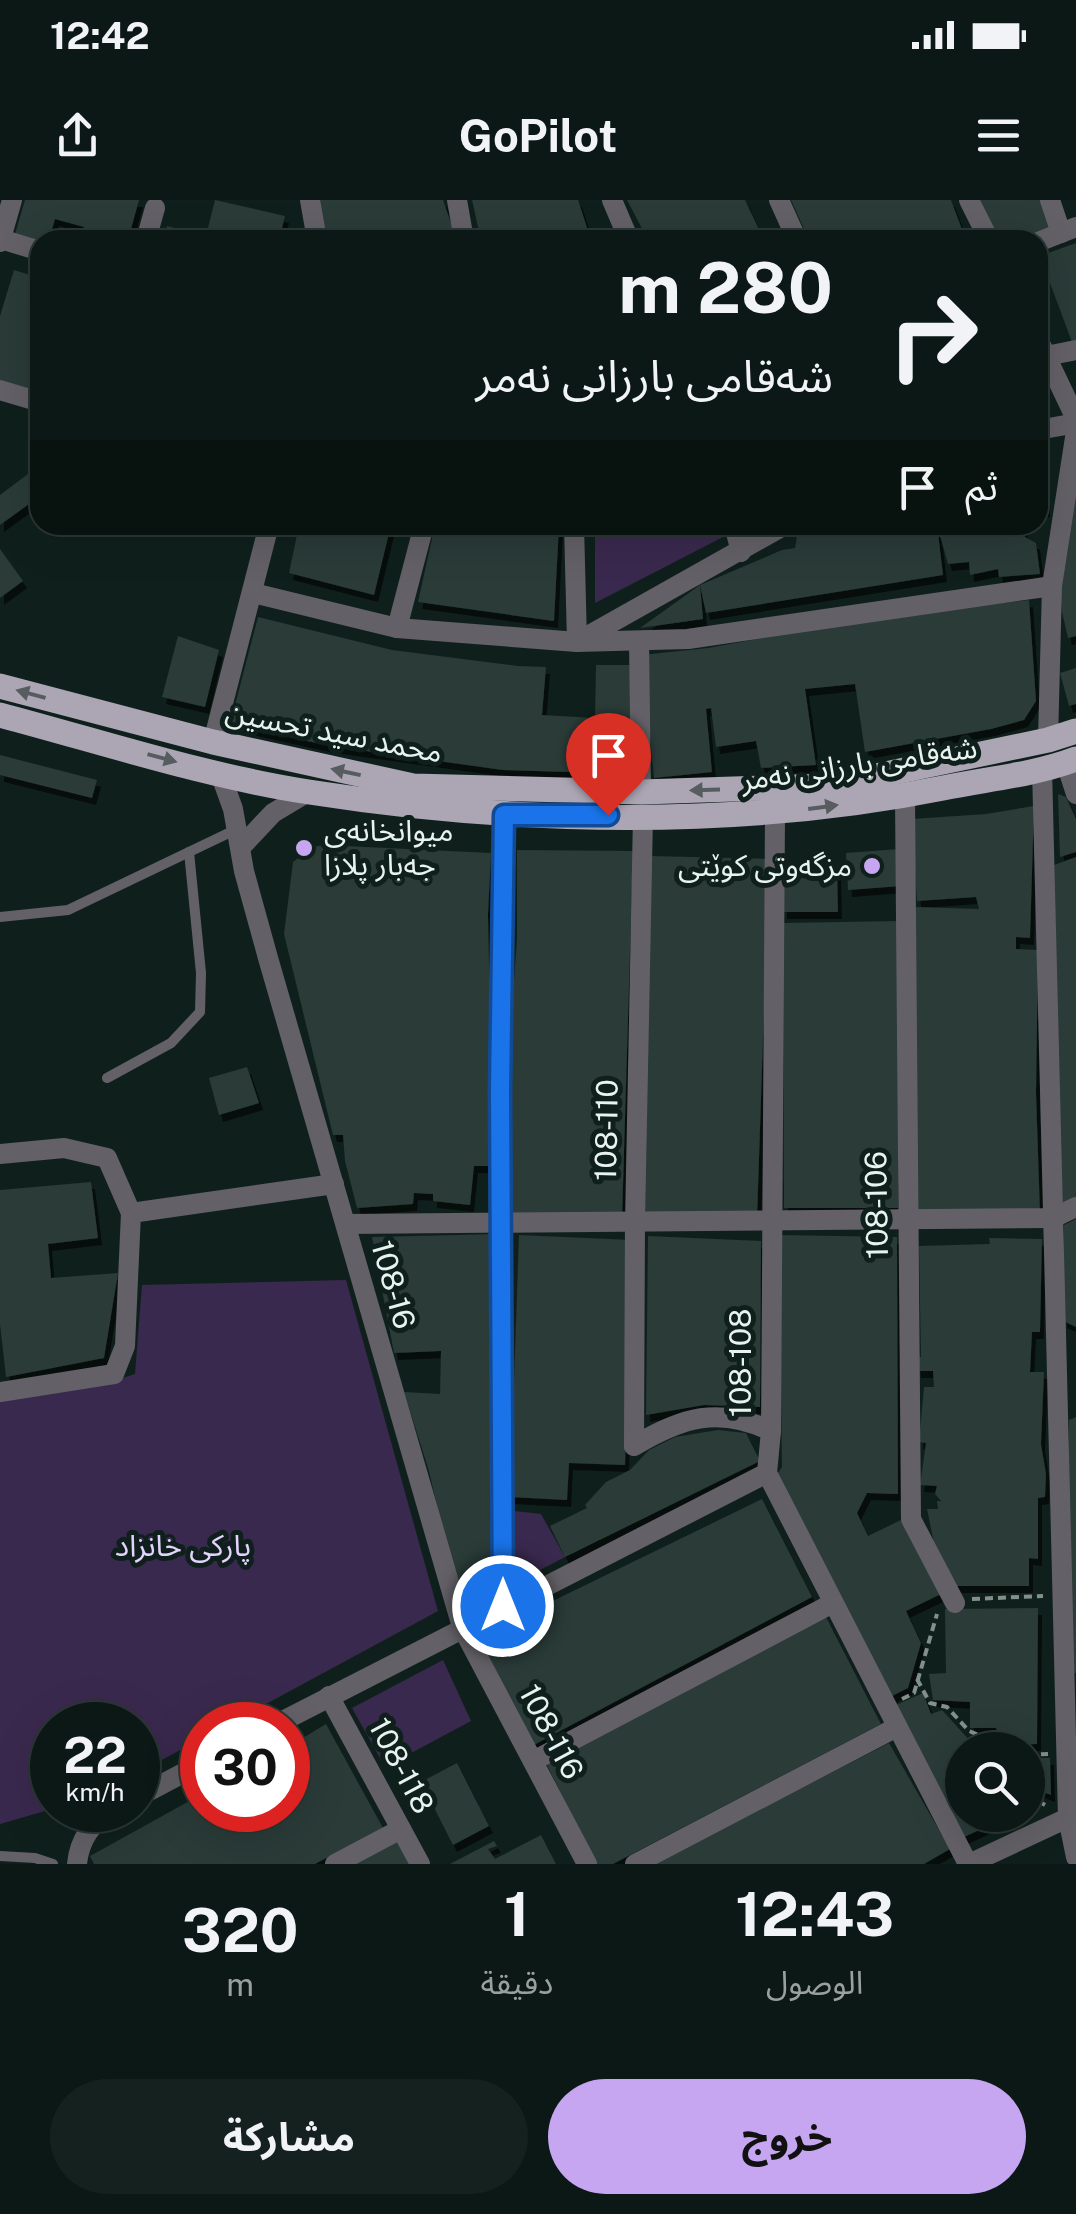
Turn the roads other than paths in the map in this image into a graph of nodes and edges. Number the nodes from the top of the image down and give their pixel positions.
1 (12, 200) edge
2 (310, 200) edge
3 (458, 200) edge
4 (612, 200) edge
5 (779, 200) edge
6 (969, 200) edge
7 (1050, 200) edge
8 (156, 208) dead end
9 (149, 230) edge
10 (315, 230) edge
11 (462, 230) edge
12 (625, 230) edge
13 (792, 230) edge
14 (984, 230) edge
15 (1068, 230) edge
16 (0, 241) edge
17 (30, 248) edge
18 (1048, 348) edge
19 (1076, 350) edge
20 (1048, 361) edge
21 (0, 390) edge
22 (30, 399) edge
23 (1076, 421) edge
24 (1048, 428) edge
25 (1076, 431) edge
26 (267, 535) edge
27 (421, 535) edge
28 (574, 535) edge
29 (737, 535) edge
30 (768, 535) edge
31 (741, 552) junction
32 (1052, 586) junction
33 (253, 593) junction
34 (397, 628) junction
35 (639, 640) junction
36 (576, 642) junction
37 (0, 686) edge
38 (0, 715) edge
39 (1076, 730) edge
40 (1048, 740) junction
41 (212, 742) junction
42 (1061, 764) edge
43 (220, 773) junction
44 (308, 792) junction
45 (1076, 794) edge
46 (904, 796) junction
47 (642, 804) junction
48 (776, 814) junction
49 (504, 815) junction
50 (239, 838) junction
51 (188, 852) junction
52 (0, 917) edge
53 (106, 1078) dead end
54 (0, 1154) edge
55 (334, 1184) junction
56 (1076, 1208) edge
57 (131, 1213) junction
58 (1052, 1218) junction
59 (908, 1219) junction
60 (772, 1220) junction
61 (635, 1222) junction
62 (502, 1223) junction
63 (346, 1224) junction
64 (1066, 1380) edge
65 (0, 1392) edge
66 (771, 1431) junction
67 (766, 1473) junction
68 (833, 1602) junction
69 (954, 1603) road end
70 (503, 1606) junction
71 (462, 1627) junction
72 (329, 1696) junction
73 (310, 1706) edge
74 (1071, 1706) edge
75 (897, 1727) junction
76 (533, 1761) junction
77 (1072, 1816) edge
78 (401, 1830) junction
79 (89, 1832) edge
80 (0, 1856) edge
81 (1076, 1857) edge
82 (53, 1864) edge
83 (77, 1864) edge
84 (335, 1864) edge
85 (420, 1864) edge
86 (587, 1864) edge
87 (635, 1864) edge
88 (968, 1864) edge

1 - 16 street
2 - 10 street
3 - 11 street
4 - 12 street
5 - 13 street
6 - 14 street
7 - 15 street
8 - 9 street
16 - 17 street
18 - 19 street
20 - 23 street
21 - 22 street
23 - 24 street
25 - 32 street
26 - 33 street
27 - 34 street
28 - 36 street
29 - 31 street
30 - 31 street
31 - 36 street
32 - 35 street
32 - 40 street
33 - 34 street
33 - 41 street
34 - 36 street
35 - 36 street
35 - 47 street, 108-110
41 -> 37 main road, محمد سید تحسین
38 -> 43 main road, شەقامی بارزانی نەمر
39 - 40 main road, محمد سید تحسین
40 -> 47 main road, محمد سید تحسین
47 -> 41 main road, محمد سید تحسین
42 - 45 street
42 - 46 main road, شەقامی بارزانی نەمر
42 - 58 street
43 - 44 main road, شەقامی بارزانی نەمر
43 - 50 street
44 - 49 main road, شەقامی بارزانی نەمر
44 - 50 street
48 -> 46 main road, شەقامی بارزانی نەمر
46 - 59 street, 108-106
47 - 48 main road, شەقامی بارزانی نەمر
47 - 49 main road, شەقامی بارزانی نەمر
47 - 61 street, 108-110
48 - 60 street, 108-108
49 - 62 street
50 - 51 lane
50 - 55 street, 108-16
51 - 52 lane
51 - 53 lane
54 - 57 street
55 - 57 street
55 - 63 street, 108-16
56 - 58 street
57 - 65 street
58 - 59 street
58 - 64 street
59 - 60 street
59 - 69 street, 108-106
60 - 61 street
60 - 66 street, 108-108
61 - 62 street
61 - 66 street, 108-110
62 - 63 street
62 - 70 street
63 - 71 street, 108-16
64 - 74 street
66 - 67 street, 108-108
67 - 68 street
67 - 70 street
68 - 75 street
68 - 76 street
70 - 71 street
71 - 72 street
71 - 76 street, 108-116
72 - 73 street
72 - 78 street, 108-118
74 - 77 street
75 - 87 street
75 - 88 street
76 - 86 street, 108-116
77 - 81 street
77 - 88 street
78 - 84 street
78 - 85 street, 108-118
79 - 83 street
80 - 82 lane

